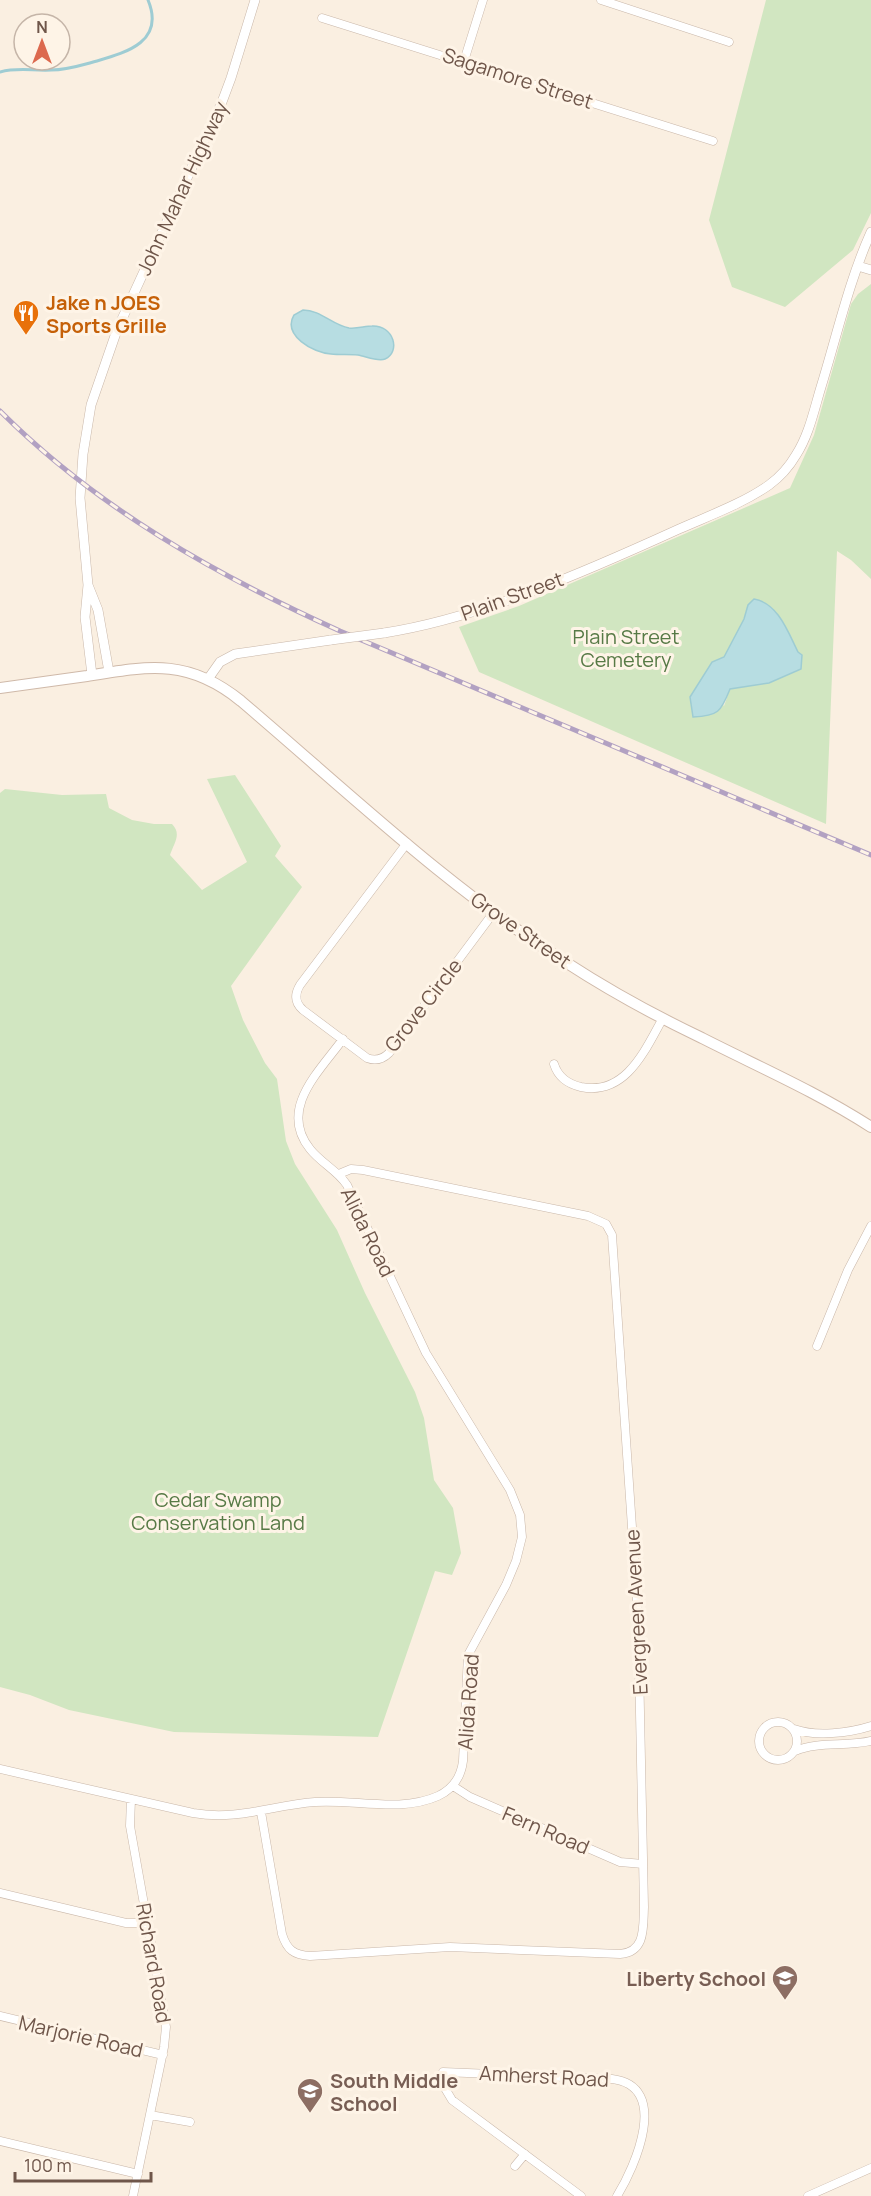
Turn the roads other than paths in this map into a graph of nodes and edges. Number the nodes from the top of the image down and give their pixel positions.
1 (255, 0) edge
2 (483, 0) edge
3 (601, 0) edge
4 (322, 18) dead end
5 (729, 42) dead end
6 (464, 61) junction
7 (713, 141) dead end
8 (871, 232) edge
9 (858, 266) junction
10 (871, 270) edge
11 (88, 585) junction
12 (109, 672) junction
13 (92, 675) junction
14 (208, 679) junction
15 (0, 688) edge
16 (407, 843) junction
17 (494, 912) junction
18 (663, 1018) junction
19 (343, 1039) junction
20 (554, 1064) dead end
21 (871, 1127) edge
22 (339, 1174) junction
23 (871, 1226) edge
24 (817, 1346) dead end
25 (871, 1726) edge
26 (794, 1729) junction
27 (871, 1741) edge
28 (795, 1751) junction
29 (0, 1769) edge
30 (453, 1786) junction
31 (131, 1799) junction
32 (261, 1812) junction
33 (643, 1864) junction
34 (0, 1893) edge
35 (147, 1923) junction
36 (0, 2016) edge
37 (163, 2055) junction
38 (150, 2115) junction
39 (190, 2122) dead end
40 (0, 2141) edge
41 (525, 2154) junction
42 (515, 2166) dead end
43 (871, 2168) edge
44 (138, 2174) junction
45 (133, 2196) edge
46 (581, 2196) edge
47 (617, 2196) edge
48 (808, 2196) edge

1 - 11 street, John Mahar Highway
2 - 6 street
3 - 5 street
4 - 6 street, Sagamore Street
6 - 7 street, Sagamore Street
8 - 9 street, Plain Street
9 - 10 street
9 - 14 street, Plain Street, bridge
11 - 12 street, John Mahar Highway
11 - 13 street, John Mahar Highway
12 - 13 main road
12 - 14 main road
13 - 15 main road
14 - 16 main road, Grove Street
16 - 17 main road, Grove Street
16 - 19 street, Grove Circle
17 - 18 main road, Grove Street
17 - 19 street, Grove Circle
18 - 20 street
18 - 21 main road, Grove Street
19 - 22 street
22 - 30 street, Alida Road
22 - 33 street, Evergreen Avenue
23 - 24 street
25 - 26 street
26 - 28 street
26 - 28 street
27 - 28 street
29 - 31 street
30 - 32 street
30 - 33 street, Fern Road
31 - 32 street
31 - 35 street, Richard Road
32 - 33 street, Evergreen Avenue
34 - 35 street
35 - 37 street, Richard Road
36 - 37 street, Marjorie Road
37 - 38 street, Richard Road
38 - 39 street
38 - 44 street, Richard Road
40 - 44 street
41 - 42 street
41 - 46 street
41 - 47 street, Amherst Road
43 - 48 street
44 - 45 street, Richard Road

